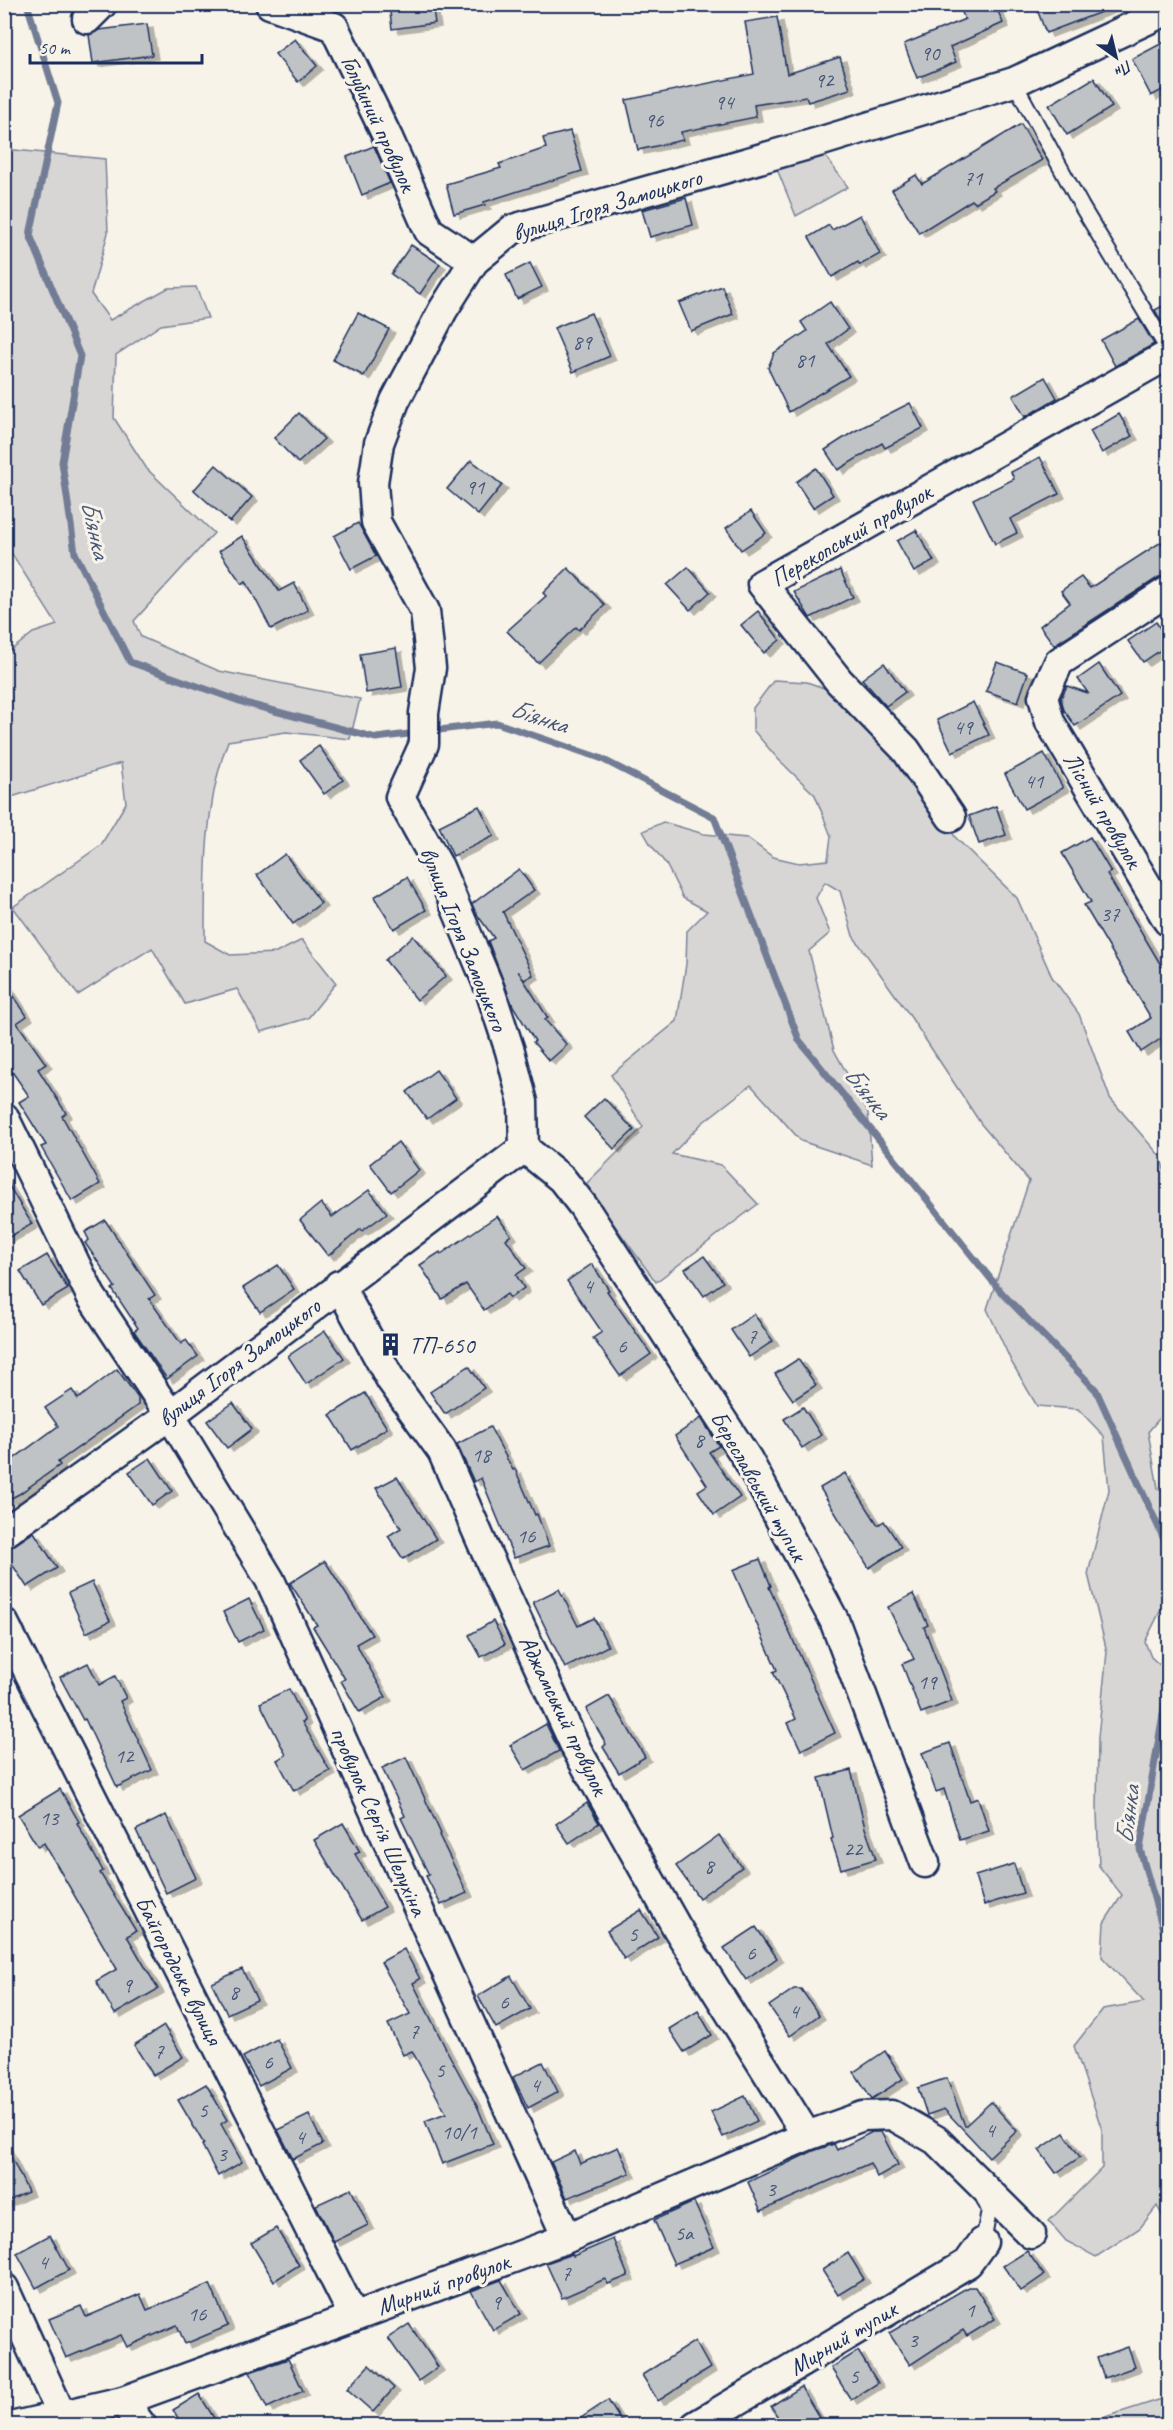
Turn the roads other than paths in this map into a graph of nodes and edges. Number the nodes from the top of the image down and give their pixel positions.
1 (270, 4) edge
2 (1168, 10) edge
3 (1014, 82) junction
4 (474, 261) junction
5 (1168, 350) edge
6 (1168, 355) edge
7 (1168, 591) edge
8 (951, 817) dead end
9 (1168, 921) edge
10 (4, 1117) edge
11 (524, 1148) junction
12 (339, 1286) junction
13 (170, 1415) junction
14 (4, 1533) edge
15 (4, 1623) edge
16 (925, 1863) dead end
17 (807, 2136) junction
18 (971, 2174) junction
19 (1031, 2234) dead end
20 (567, 2238) junction
21 (983, 2242) joint
22 (4, 2288) edge
23 (354, 2317) junction
24 (123, 2401) junction
25 (61, 2414) junction
26 (15, 2426) edge
27 (142, 2426) edge
28 (695, 2426) edge

1 - 4 street, Голубиний провулок
2 - 3 street, вулиця Ігоря Замоцького
3 - 4 street, вулиця Ігоря Замоцького
3 - 5 lane
4 - 11 street, вулиця Ігоря Замоцького
6 - 8 street, Перекопський провулок
7 - 9 street, Лісний провулок
10 - 13 street
11 - 12 street, вулиця Ігоря Замоцького
11 - 16 street, Береславський тупик
12 - 13 street, вулиця Ігоря Замоцького
12 - 17 street, Аджамський провулок
13 - 14 street, вулиця Ігоря Замоцького
13 - 20 street, провулок Сергія Шелухіна
15 - 23 street, Байгородська вулиця
17 - 18 street, Мирний провулок
17 - 20 street, Мирний провулок
18 - 19 street, Мирний провулок
18 - 21 lane
20 - 23 street, Мирний провулок
21 - 28 street, Мирний тупик
22 - 25 street
23 - 24 street, Мирний провулок
24 - 25 street, Мирний провулок
24 - 27 street
25 - 26 street, Мирний провулок

